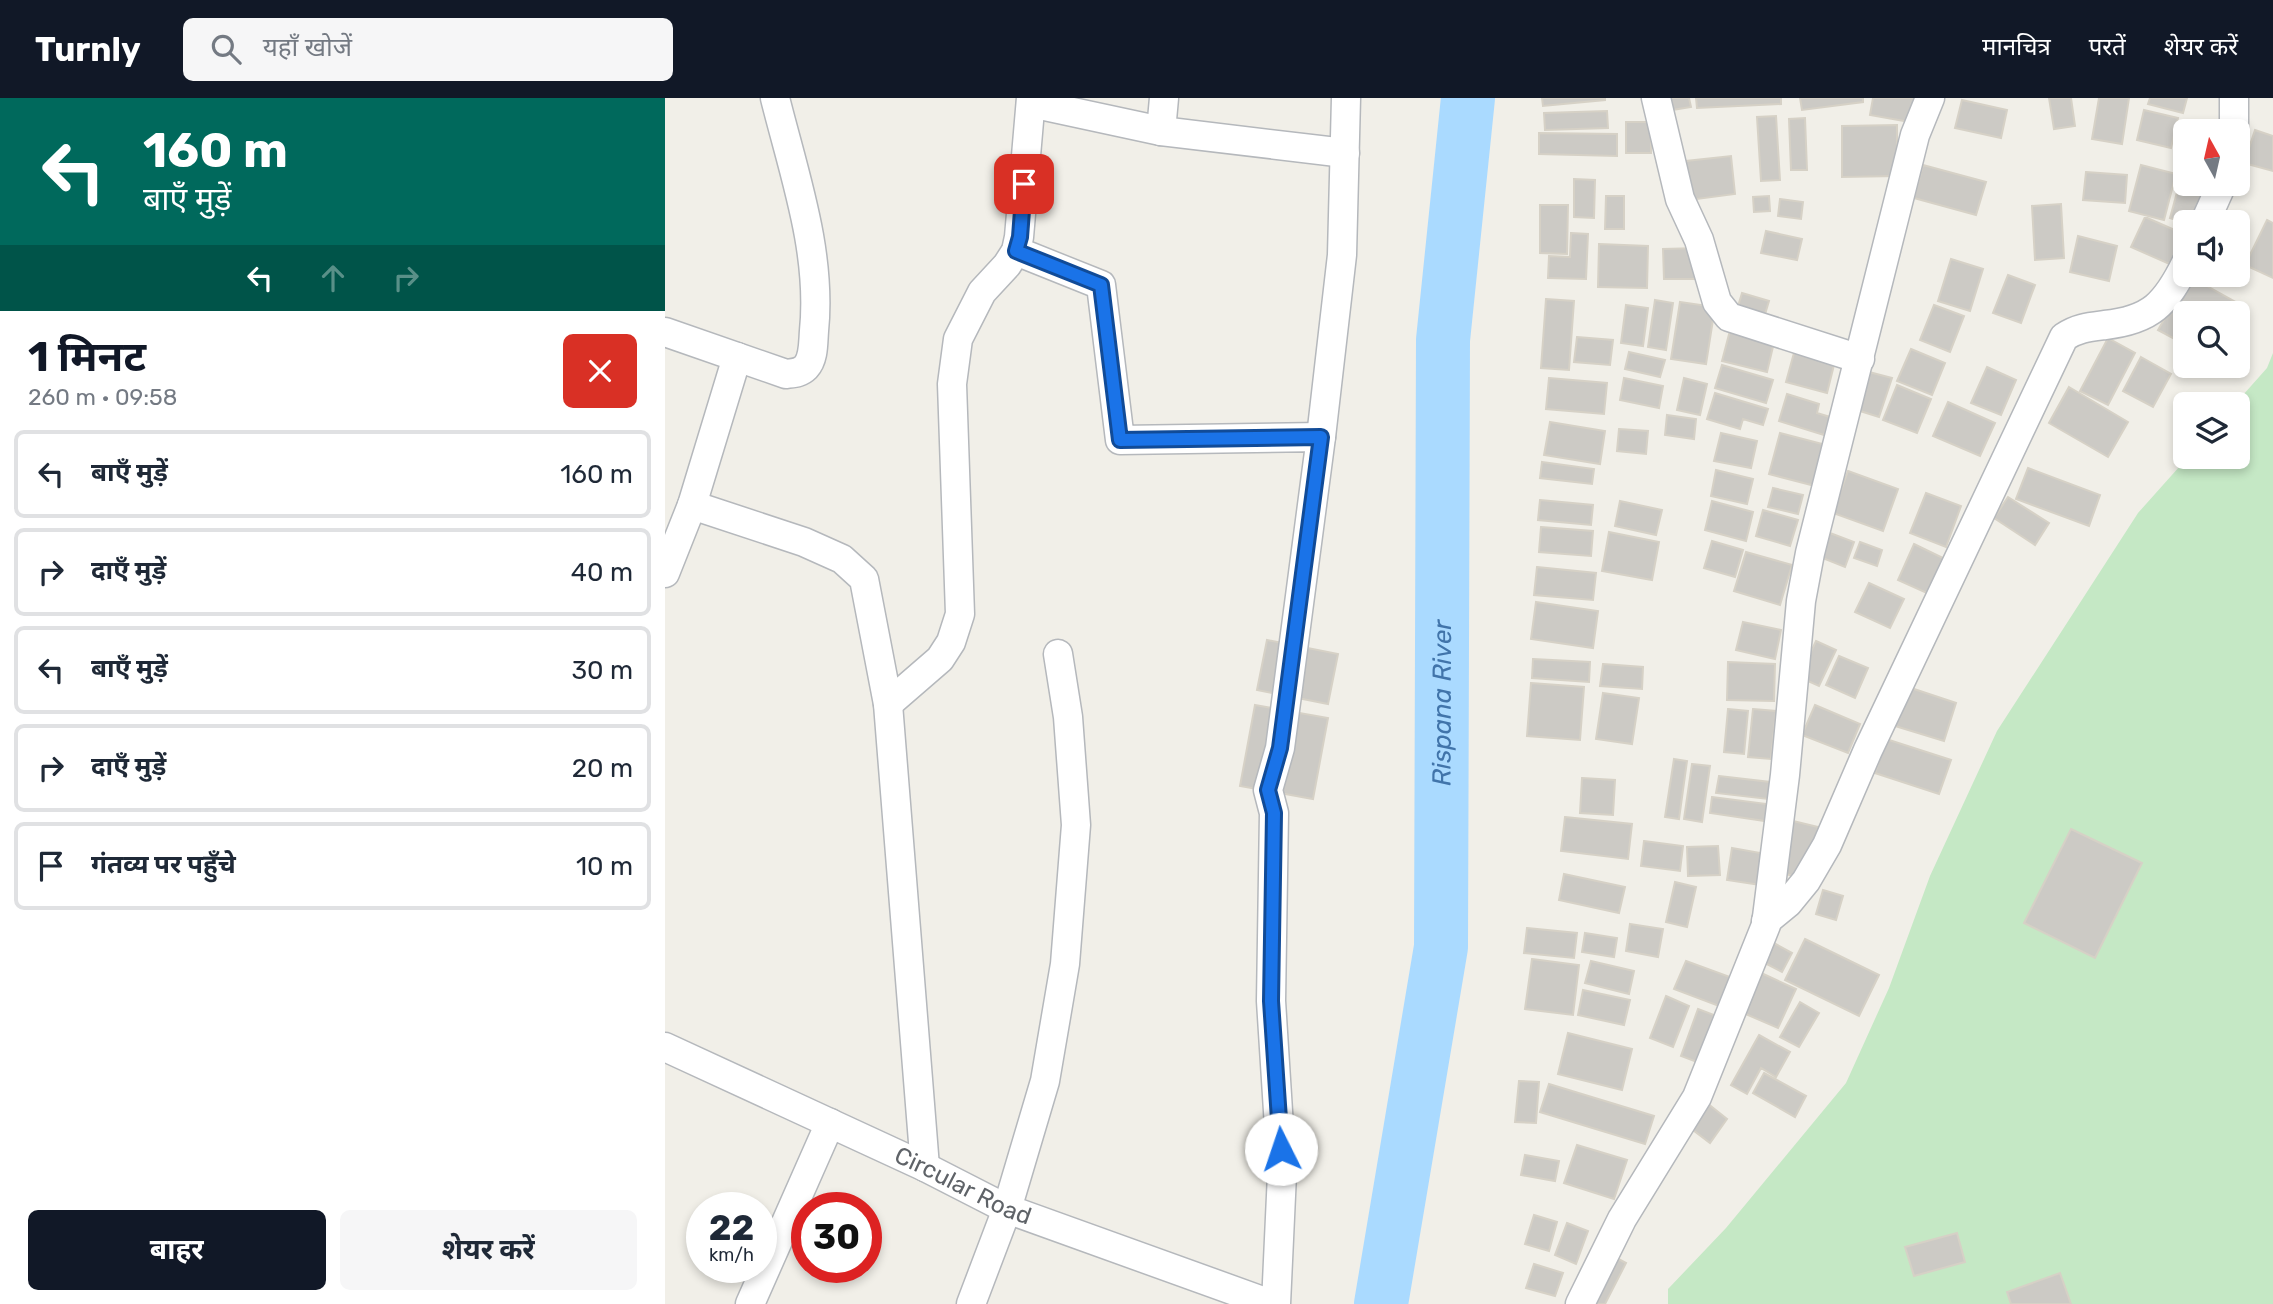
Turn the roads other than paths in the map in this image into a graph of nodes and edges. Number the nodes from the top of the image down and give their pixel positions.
1 (775, 98) edge
2 (1164, 98) edge
3 (1346, 98) edge
4 (1656, 98) edge
5 (1930, 98) edge
6 (2234, 98) edge
7 (1031, 100) edge
8 (2234, 119) edge
9 (1161, 131) junction
10 (1345, 153) junction
11 (1016, 251) junction
12 (2173, 286) edge
13 (665, 332) edge
14 (737, 357) junction
15 (1860, 359) junction
16 (1321, 437) junction
17 (692, 505) junction
18 (665, 573) edge
19 (1058, 654) dead end
20 (888, 704) junction
21 (1766, 920) junction
22 (665, 1047) edge
23 (829, 1123) junction
24 (925, 1167) junction
25 (1007, 1209) junction
26 (750, 1304) edge
27 (971, 1304) edge
28 (1273, 1304) edge
29 (1580, 1304) edge

1 - 14 street
2 - 9 street
3 - 10 street
4 - 15 street
5 - 15 street
6 - 8 street
7 - 9 street
7 - 11 street
9 - 10 street
10 - 16 street
11 - 16 street
11 - 20 street
12 - 21 street
13 - 14 street
14 - 17 street
15 - 21 street
16 - 28 street
17 - 18 street
17 - 20 street
19 - 25 street
20 - 24 street
21 - 29 street
22 - 23 street, Circular Road
23 - 24 street, Circular Road
23 - 26 street
24 - 25 street, Circular Road
25 - 27 street
25 - 28 street, Circular Road

